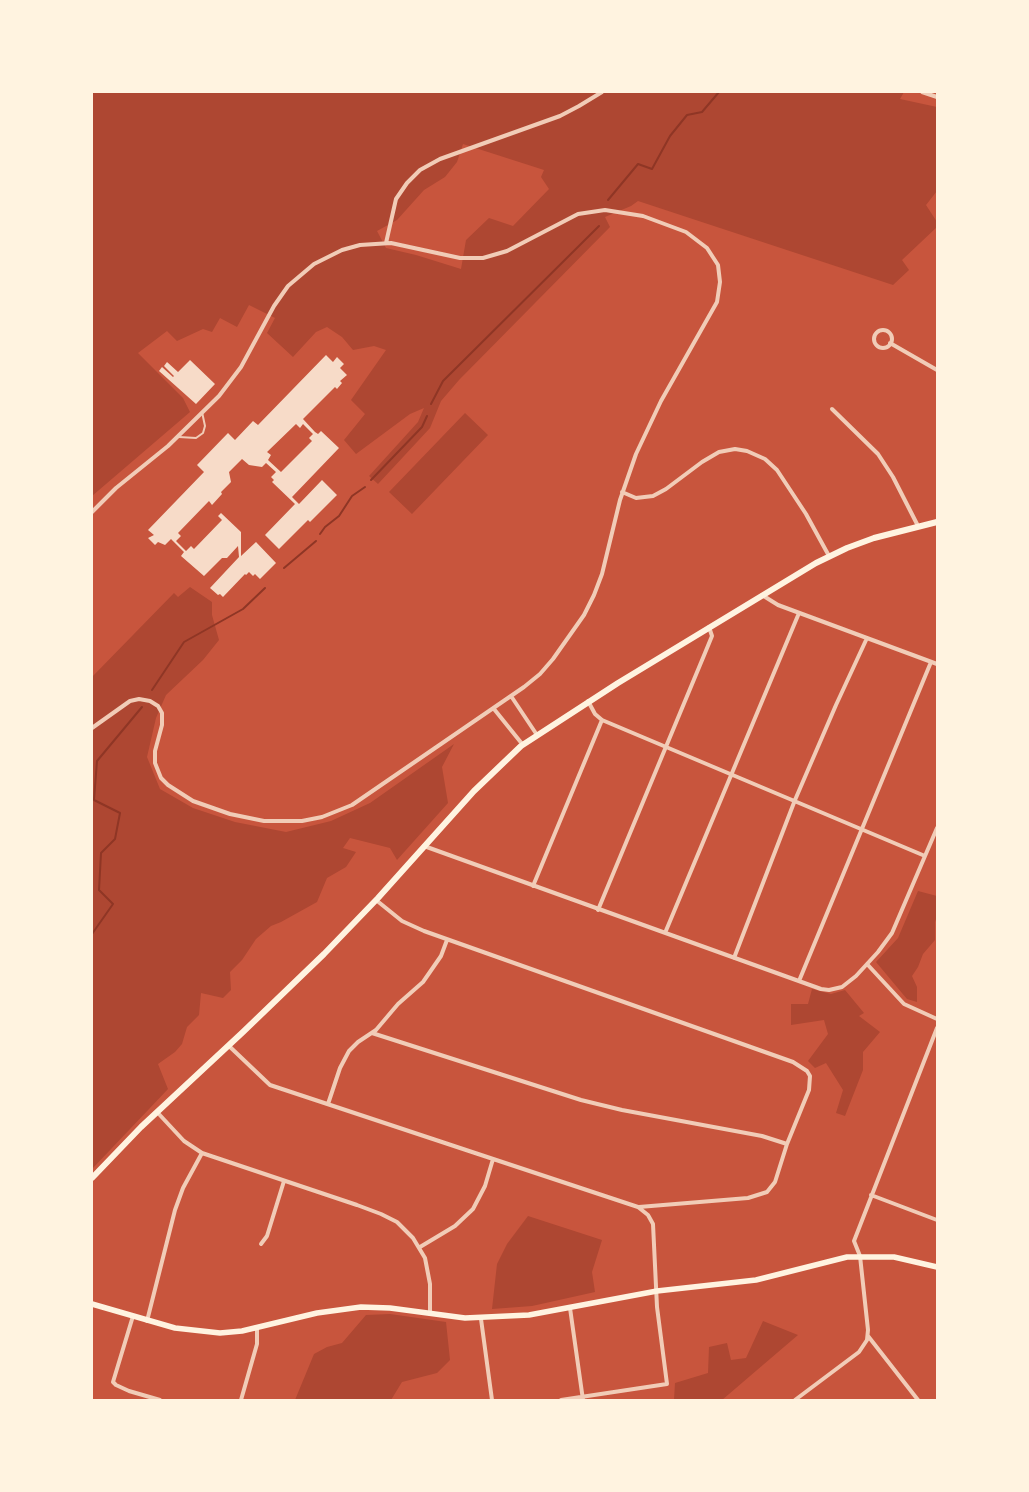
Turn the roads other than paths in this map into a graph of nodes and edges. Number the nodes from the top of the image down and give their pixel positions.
1 (602, 92) edge
2 (922, 92) edge
3 (937, 97) edge
4 (386, 243) junction
5 (890, 343) junction
6 (937, 370) edge
7 (832, 409) dead end
8 (202, 412) junction
9 (178, 436) junction
10 (622, 492) junction
11 (92, 512) edge
12 (937, 522) edge
13 (918, 526) junction
14 (829, 556) junction
15 (762, 594) junction
16 (798, 613) junction
17 (708, 627) junction
18 (867, 638) junction
19 (931, 662) junction
20 (937, 664) edge
21 (511, 696) junction
22 (588, 701) junction
23 (494, 709) junction
24 (602, 720) junction
25 (92, 728) edge
26 (537, 735) junction
27 (523, 745) junction
28 (666, 748) junction
29 (732, 774) junction
30 (795, 800) junction
31 (862, 828) junction
32 (937, 828) edge
33 (424, 846) junction
34 (926, 856) junction
35 (533, 886) junction
36 (376, 900) junction
37 (598, 910) junction
38 (665, 933) junction
39 (447, 940) junction
40 (734, 958) junction
41 (867, 964) junction
42 (799, 981) junction
43 (937, 1019) edge
44 (937, 1028) edge
45 (372, 1032) junction
46 (229, 1046) junction
47 (328, 1104) junction
48 (157, 1112) junction
49 (787, 1144) junction
50 (202, 1153) junction
51 (493, 1160) junction
52 (92, 1178) edge
53 (284, 1181) junction
54 (871, 1195) junction
55 (638, 1207) junction
56 (937, 1220) edge
57 (261, 1244) dead end
58 (420, 1247) junction
59 (860, 1256) junction
60 (937, 1267) edge
61 (657, 1291) junction
62 (92, 1304) edge
63 (570, 1308) junction
64 (430, 1314) junction
65 (133, 1316) junction
66 (481, 1319) junction
67 (147, 1321) junction
68 (257, 1328) junction
69 (868, 1336) junction
70 (582, 1398) edge
71 (160, 1400) edge
72 (241, 1400) edge
73 (492, 1400) edge
74 (561, 1400) edge
75 (795, 1400) edge
76 (918, 1400) edge

1 - 4 street
2 - 3 street
4 - 8 street
4 - 10 street
5 - 5 street
5 - 6 street
7 - 13 street
8 - 9 street
8 - 9 lane
9 - 11 street
10 - 14 street
10 - 21 street
12 - 13 main road
13 - 14 main road
14 - 15 main road
15 - 16 street
15 - 17 main road
16 - 18 street
16 - 29 street
17 - 22 main road
17 - 28 street
18 - 19 street
18 - 30 street
19 - 20 street
19 - 31 street
21 - 23 street
21 - 26 street
22 - 24 street
22 - 26 main road
23 - 25 street
23 - 27 street
24 - 28 street
24 - 35 street
26 - 27 main road
27 - 33 main road
28 - 29 street
28 - 37 street
29 - 30 street
29 - 38 street
30 - 31 street
30 - 40 street
31 - 34 street
31 - 42 street
32 - 34 street
33 - 35 street
33 - 36 main road
34 - 41 street
35 - 37 street
36 - 39 street
36 - 46 main road
37 - 38 street
38 - 40 street
39 - 45 street
39 - 49 street
40 - 42 street
41 - 42 street
41 - 43 street
44 - 54 street
45 - 47 street
45 - 49 street
46 - 47 street
46 - 48 main road
47 - 51 street
48 - 50 street
48 - 52 main road
49 - 55 street
50 - 53 street
50 - 67 street
51 - 55 street
51 - 58 street
53 - 57 street
53 - 58 street
54 - 56 street
54 - 59 street
55 - 61 street
58 - 64 street
59 - 60 main road
59 - 61 main road
59 - 69 street
61 - 63 main road
61 - 70 street
62 - 65 main road
63 - 66 main road
63 - 70 street
64 - 66 main road
64 - 68 main road
65 - 67 main road
65 - 71 street
66 - 73 street
67 - 68 main road
68 - 72 street
69 - 75 street
69 - 76 street
70 - 74 street

